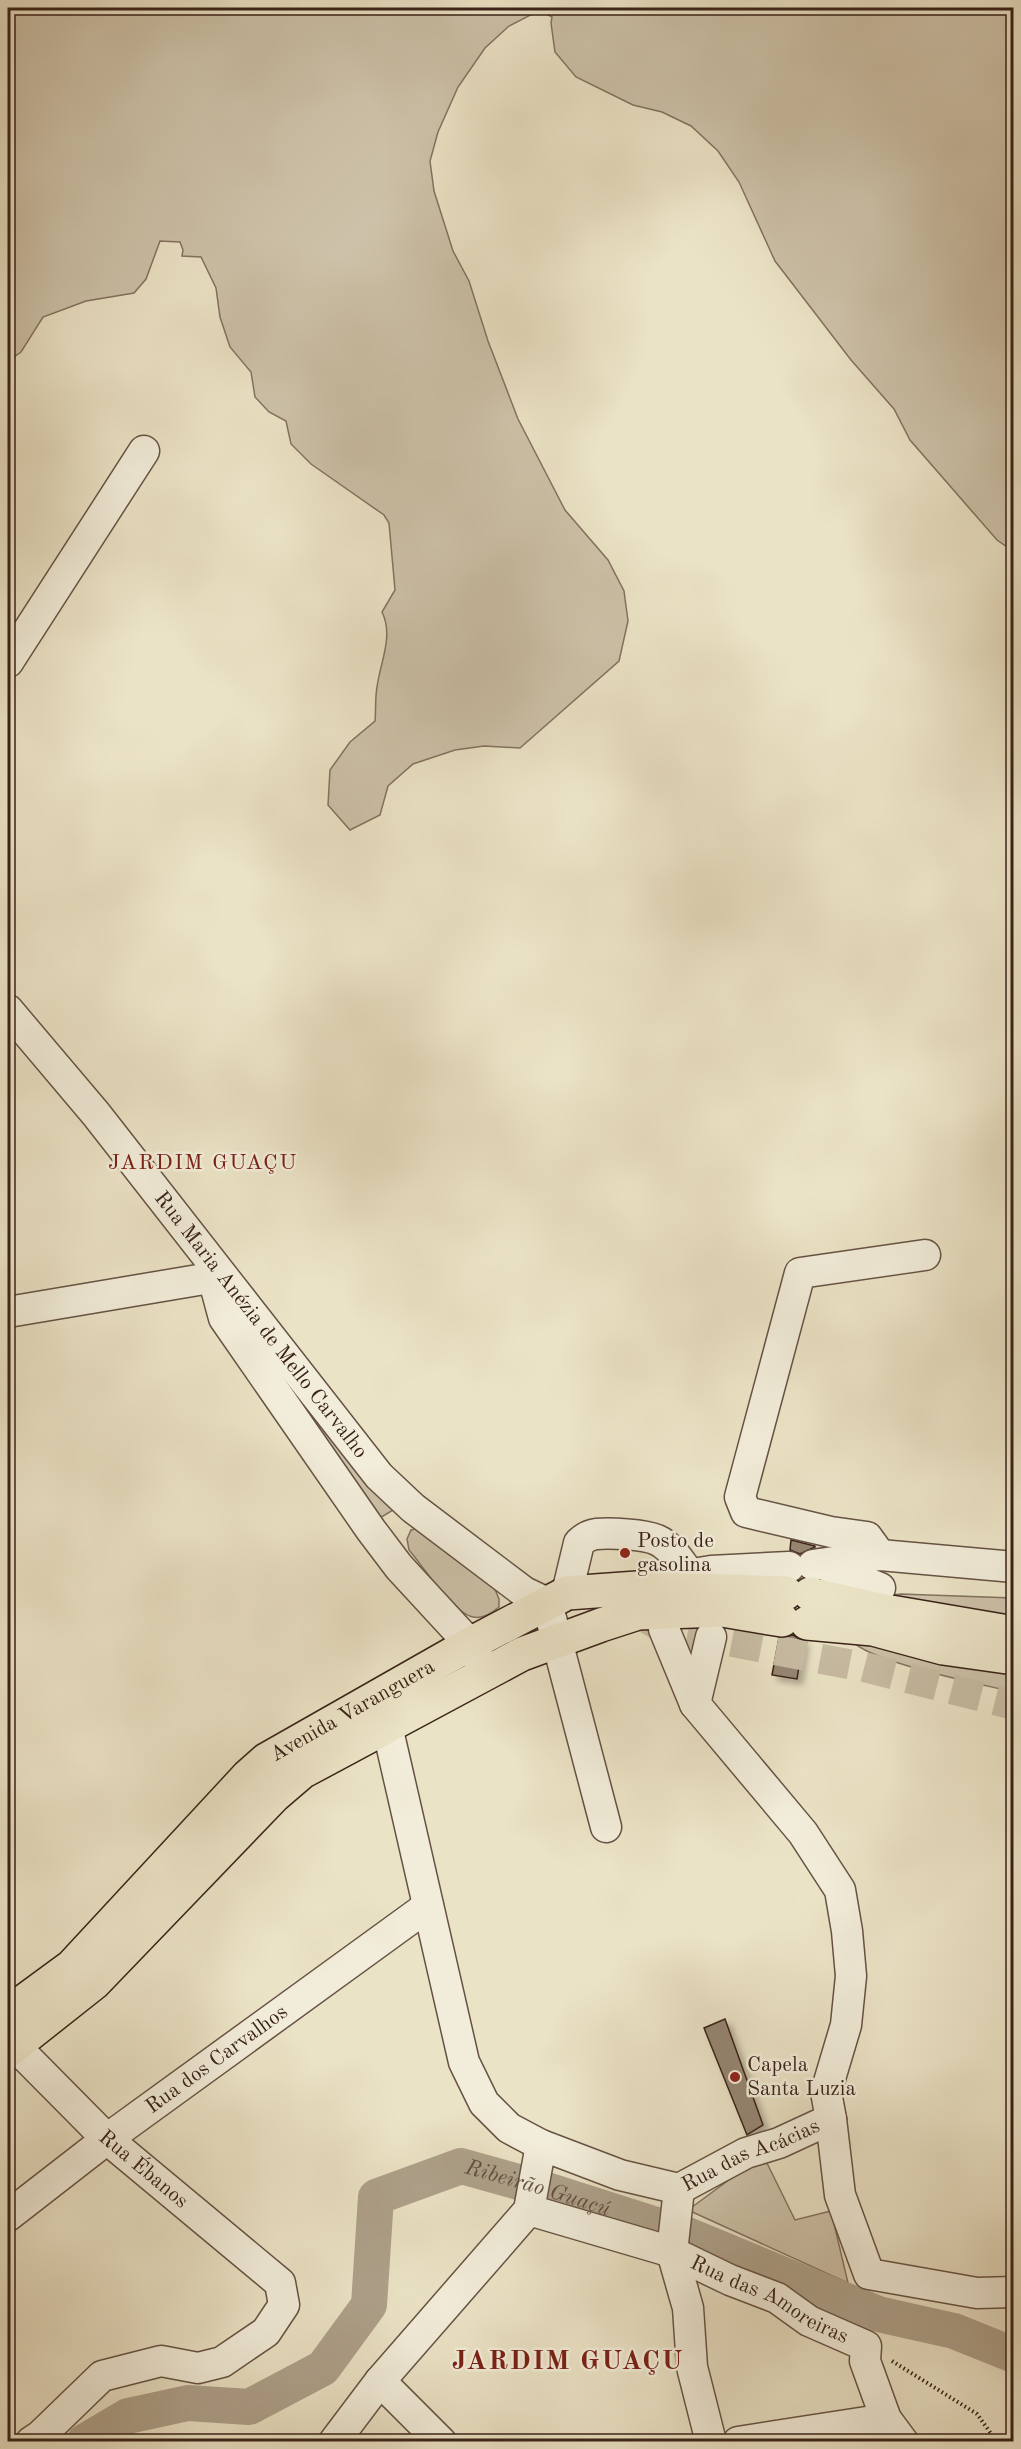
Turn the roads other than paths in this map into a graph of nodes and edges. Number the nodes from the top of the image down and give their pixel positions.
1 (144, 451) dead end
2 (8, 662) edge
3 (13, 1028) edge
4 (925, 1255) dead end
5 (215, 1271) junction
6 (8, 1312) edge
7 (413, 1508) junction
8 (371, 1530) junction
9 (880, 1555) junction
10 (1014, 1567) edge
11 (690, 1575) junction
12 (637, 1588) junction
13 (801, 1589) junction
14 (557, 1598) junction
15 (880, 1599) junction
16 (664, 1629) dead end
17 (1014, 1633) edge
18 (711, 1637) dead end
19 (557, 1641) junction
20 (470, 1644) junction
21 (1014, 1658) edge
22 (486, 1673) junction
23 (695, 1704) junction
24 (387, 1726) junction
25 (606, 1827) dead end
26 (428, 1906) junction
27 (8, 2013) edge
28 (10, 2046) edge
29 (831, 2119) junction
30 (107, 2139) junction
31 (535, 2180) junction
32 (679, 2189) junction
33 (8, 2216) edge
34 (674, 2237) junction
35 (1014, 2292) edge
36 (380, 2381) junction
37 (894, 2430) edge
38 (31, 2442) edge
39 (334, 2442) edge
40 (441, 2442) edge
41 (711, 2442) edge
42 (738, 2442) edge

1 - 2 street
3 - 5 street, Rua Maria Anézia de Mello Carvalho
4 - 9 street
5 - 6 street
5 - 7 street, Rua Maria Anézia de Mello Carvalho
5 - 8 street
7 - 8 street
7 - 14 street, Rua Maria Anézia de Mello Carvalho
8 - 20 street
9 - 10 street
9 - 13 street
9 - 15 street
11 - 12 street
11 - 13 street
11 - 14 street
12 - 13 highway, Avenida Varanguera
12 - 14 highway, Avenida Varanguera
13 - 15 highway
13 - 19 highway, Avenida Varanguera
13 - 21 highway
14 - 19 street
14 - 20 highway, Avenida Varanguera
15 - 17 highway
16 - 23 street, Rua das Acácias
18 - 23 street
19 - 22 highway, Avenida Varanguera
19 - 25 street
20 - 22 street
20 - 27 highway, Avenida Varanguera
22 - 24 highway, Avenida Varanguera
23 - 29 street, Rua das Acácias
24 - 26 street
24 - 28 highway, Avenida Varanguera
26 - 30 street, Rua dos Carvalhos
26 - 31 street
28 - 30 street, Rua Ébanos
29 - 32 street, Rua das Acácias
29 - 35 street
30 - 33 street, Rua dos Carvalhos
30 - 38 street, Rua Ébanos
31 - 32 street, Rua das Acácias
31 - 34 street, Rua das Amoreiras
31 - 36 street
32 - 34 street
34 - 37 street, Rua das Amoreiras
34 - 41 street, Rua das Amoreiras
36 - 39 street
36 - 40 street
37 - 42 street

